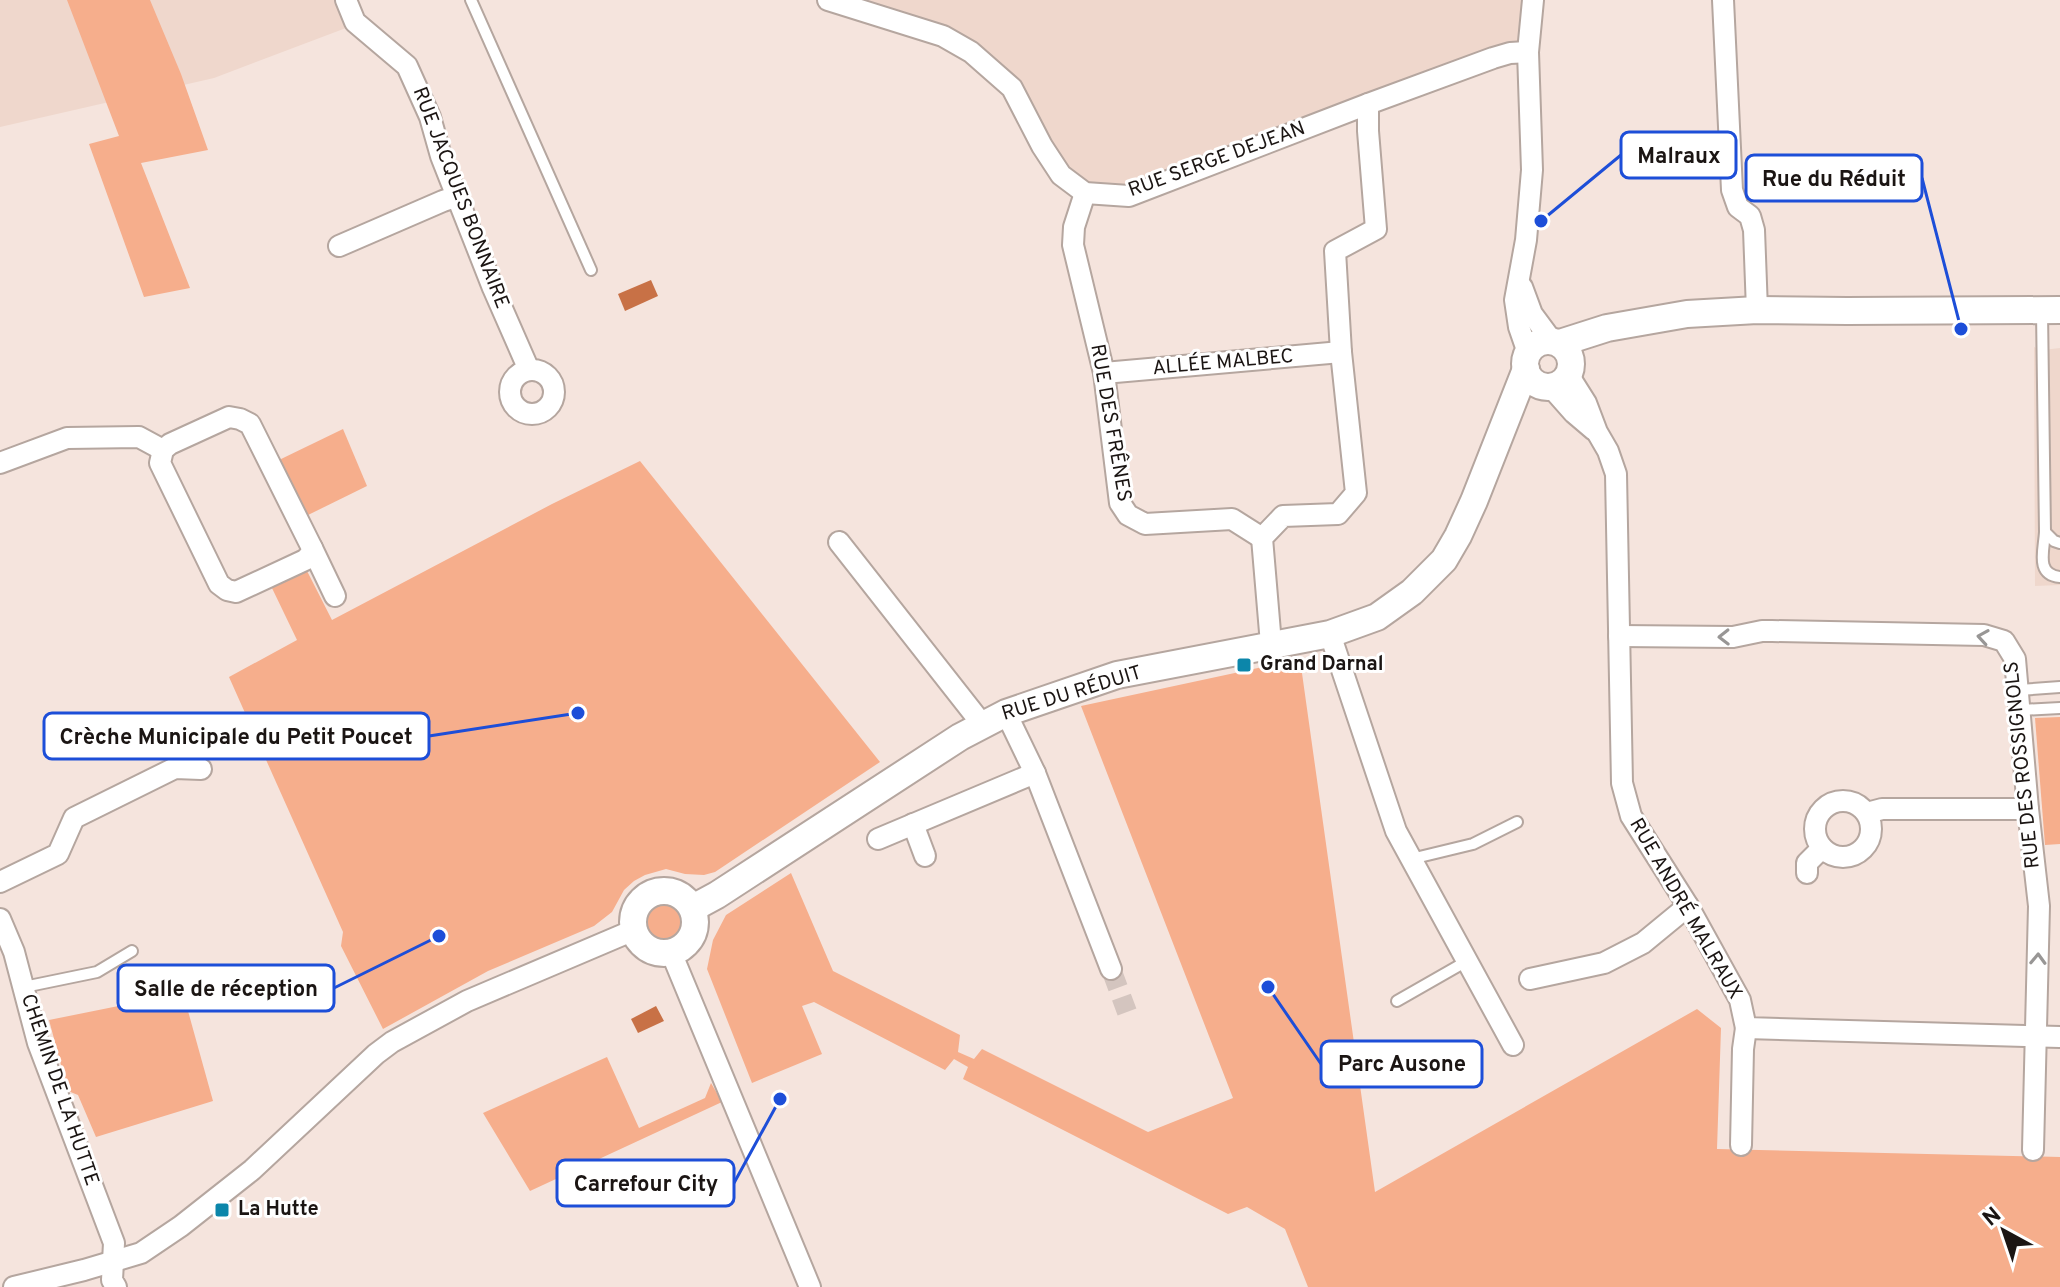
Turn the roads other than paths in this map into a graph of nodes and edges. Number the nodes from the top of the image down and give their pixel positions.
1 (346, 0) edge
2 (471, 0) edge
3 (828, 0) edge
4 (1533, 0) edge
5 (1723, 0) edge
6 (1528, 52) junction
7 (1368, 104) junction
8 (1085, 193) junction
9 (458, 196) junction
10 (339, 246) dead end
11 (591, 270) dead end
12 (1757, 310) junction
13 (2051, 310) edge
14 (1341, 352) junction
15 (1550, 365) junction
16 (529, 370) dead end
17 (1104, 373) junction
18 (163, 450) junction
19 (0, 463) edge
20 (2045, 532) junction
21 (1262, 538) junction
22 (839, 542) dead end
23 (2060, 543) edge
24 (312, 548) junction
25 (2060, 577) edge
26 (335, 596) dead end
27 (1330, 634) junction
28 (1619, 636) junction
29 (1271, 644) junction
30 (2060, 687) edge
31 (2020, 700) junction
32 (2060, 708) edge
33 (994, 718) junction
34 (201, 769) dead end
35 (1035, 773) junction
36 (2028, 809) junction
37 (1867, 813) junction
38 (1517, 822) dead end
39 (913, 824) junction
40 (878, 839) dead end
41 (1822, 848) junction
42 (925, 856) dead end
43 (1411, 859) junction
44 (1807, 873) dead end
45 (0, 882) edge
46 (1688, 906) junction
47 (693, 908) junction
48 (0, 919) edge
49 (634, 930) junction
50 (132, 951) dead end
51 (671, 952) junction
52 (1467, 961) junction
53 (1111, 969) tunnel mouth
54 (1530, 979) dead end
55 (24, 987) junction
56 (1397, 1001) dead end
57 (1746, 1028) junction
58 (2036, 1037) junction
59 (2060, 1037) edge
60 (1513, 1045) dead end
61 (1741, 1145) dead end
62 (2033, 1150) dead end
63 (114, 1261) junction
64 (14, 1287) edge
65 (116, 1287) edge
66 (810, 1287) edge

1 - 9 street, RUE JACQUES BONNAIRE
2 - 11 lane
3 - 8 street
4 - 6 street
5 - 12 street
6 - 7 street, RUE SERGE DEJEAN
6 - 15 street
7 - 8 street, RUE SERGE DEJEAN
7 - 14 street
8 - 17 street, RUE DES FRÊNES
9 - 10 street
9 - 16 street, RUE JACQUES BONNAIRE
12 - 13 street
12 - 15 street
13 - 20 lane
14 - 17 street, ALLÉE MALBEC
14 - 21 street
15 - 27 street, RUE DU RÉDUIT
15 - 28 street, RUE ANDRÉ MALRAUX
17 - 21 street, RUE DES FRÊNES
18 - 19 street
18 - 24 street
18 - 24 street
20 - 23 lane
20 - 25 lane
21 - 29 street
22 - 33 street
24 - 26 street
27 - 29 street, RUE DU RÉDUIT
27 - 43 street
31 -> 28 street, RUE DES ROSSIGNOLS
28 - 46 street, RUE ANDRÉ MALRAUX
29 - 33 street, RUE DU RÉDUIT
30 - 31 lane
31 - 32 lane
31 - 36 street, RUE DES ROSSIGNOLS
33 - 35 street
33 - 47 street, RUE DU RÉDUIT
34 - 45 street
35 - 39 street
35 - 53 street
36 - 37 street
58 -> 36 street, RUE DES ROSSIGNOLS
37 - 41 street
37 - 41 street
38 - 43 lane
39 - 40 street
39 - 42 street
41 - 44 street
43 - 52 street
46 - 54 street
46 - 57 street, RUE ANDRÉ MALRAUX
47 - 49 street
47 - 51 street
48 - 55 street, CHEMIN DE LA HUTTE
49 - 51 street
49 - 63 street
50 - 55 lane
51 - 66 street
52 - 56 lane
52 - 60 street
55 - 63 street, CHEMIN DE LA HUTTE
57 - 58 street
57 - 61 street
58 - 59 street
58 - 62 street, RUE DES ROSSIGNOLS
63 - 64 street
63 - 65 street, CHEMIN DE LA HUTTE

